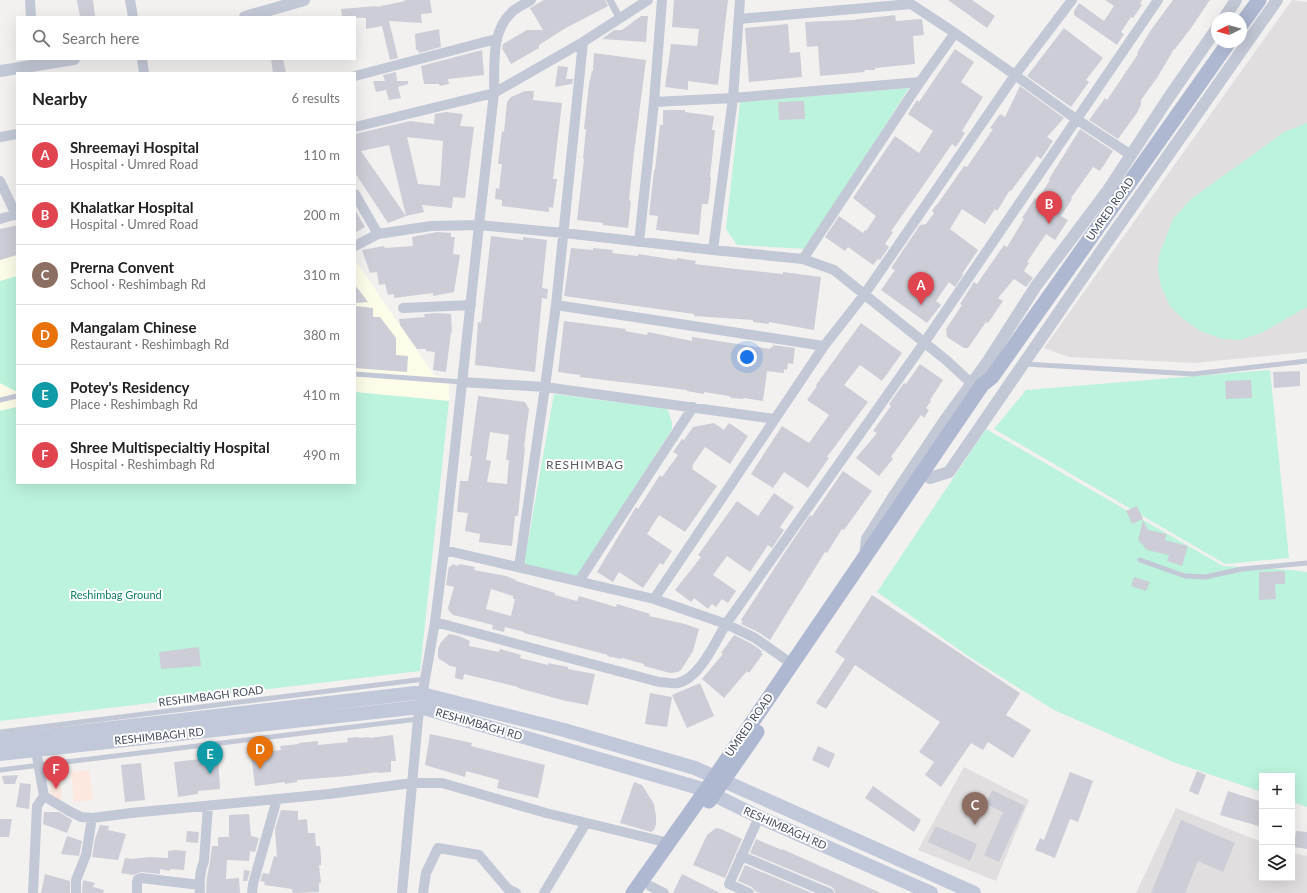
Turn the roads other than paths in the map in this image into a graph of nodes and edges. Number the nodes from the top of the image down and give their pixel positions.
1 (30, 0) edge
2 (130, 0) edge
3 (304, 0) edge
4 (531, 0) edge
5 (610, 0) edge
6 (648, 0) edge
7 (662, 0) edge
8 (740, 0) edge
9 (1072, 0) edge
10 (1158, 0) edge
11 (1236, 0) edge
12 (1259, 0) edge
13 (1277, 0) edge
14 (911, 2) edge
15 (1228, 12) edge
16 (31, 16) edge
17 (133, 16) edge
18 (248, 16) edge
19 (1247, 17) edge
20 (620, 19) junction
21 (740, 19) junction
22 (955, 33) junction
23 (1211, 37) edge
24 (496, 39) junction
25 (584, 42) junction
26 (1225, 48) edge
27 (61, 60) edge
28 (142, 60) edge
29 (35, 62) edge
30 (0, 71) edge
31 (144, 72) edge
32 (1015, 75) junction
33 (356, 76) edge
34 (920, 82) junction
35 (494, 92) junction
36 (733, 98) junction
37 (654, 102) junction
38 (1076, 119) junction
39 (356, 126) edge
40 (16, 134) edge
41 (0, 137) edge
42 (1131, 155) junction
43 (0, 181) edge
44 (356, 196) edge
45 (16, 215) edge
46 (0, 219) edge
47 (479, 225) junction
48 (564, 233) junction
49 (378, 234) junction
50 (639, 242) junction
51 (356, 245) edge
52 (713, 250) junction
53 (803, 259) junction
54 (864, 295) junction
55 (471, 305) junction
56 (556, 305) junction
57 (403, 308) dead end
58 (924, 343) junction
59 (824, 346) junction
60 (1307, 361) edge
61 (1023, 363) junction
62 (356, 374) edge
63 (992, 377) junction
64 (462, 382) junction
65 (971, 383) junction
66 (545, 387) junction
67 (16, 396) edge
68 (0, 400) edge
69 (693, 407) junction
70 (775, 419) junction
71 (930, 478) junction
72 (444, 550) junction
73 (865, 557) junction
74 (1140, 560) dead end
75 (1307, 563) edge
76 (519, 567) junction
77 (579, 581) junction
78 (654, 599) junction
79 (834, 610) junction
80 (434, 622) junction
81 (726, 624) junction
82 (792, 664) junction
83 (425, 679) junction
84 (420, 706) junction
85 (0, 732) edge
86 (0, 741) edge
87 (35, 744) junction
88 (0, 754) edge
89 (39, 765) junction
90 (0, 770) edge
91 (719, 778) junction
92 (412, 784) junction
93 (710, 792) junction
94 (44, 796) junction
95 (277, 799) junction
96 (208, 806) junction
97 (92, 818) junction
98 (759, 818) junction
99 (586, 823) junction
100 (673, 845) junction
101 (741, 856) junction
102 (727, 888) edge
103 (200, 889) edge
104 (648, 890) edge
105 (33, 893) edge
106 (76, 893) edge
107 (137, 893) edge
108 (252, 893) edge
109 (402, 893) edge
110 (423, 893) edge
111 (516, 893) edge
112 (544, 893) edge
113 (633, 893) edge
114 (664, 893) edge
115 (749, 893) edge
116 (828, 893) edge
117 (931, 893) edge
118 (974, 893) edge

1 - 16 street
2 - 17 street
3 - 18 street
4 - 24 street
5 - 20 street
6 - 20 street
7 - 37 street
8 - 21 street
9 - 32 street
10 - 38 street
11 - 15 street
12 - 19 main road
13 - 61 street
14 - 21 street
14 - 22 street
20 - 25 street
21 - 36 street
22 - 32 street
22 - 34 street
23 - 42 street
24 - 33 street
24 - 35 street
25 - 35 street
25 - 48 street
26 - 63 main road, UMRED ROAD
27 - 29 street
28 - 31 street
29 - 30 street
32 - 38 street
32 - 54 street
34 - 36 street
34 - 53 street
35 - 39 street
35 - 47 street
36 - 37 street
36 - 52 street
37 - 50 street
38 - 42 street
38 - 58 street
40 - 41 street
42 - 65 street
43 - 45 street
44 - 49 street
45 - 46 street
47 - 48 street
47 - 49 street
47 - 55 street
48 - 50 street
48 - 56 street
49 - 51 street
50 - 52 street
52 - 53 street
53 - 54 street
54 - 58 street
54 - 59 street
55 - 57 street
55 - 64 street
56 - 59 street
56 - 66 street
58 - 65 street
58 - 81 street
59 - 70 street
60 - 61 lane
61 - 71 street
62 - 64 lane
63 - 71 main road
63 - 73 main road, UMRED ROAD
64 - 66 street
64 - 72 street
65 - 73 street
66 - 69 street
66 - 76 street
67 - 68 lane
69 - 70 street
69 - 77 street
70 - 78 street
71 - 79 main road
72 - 76 street
72 - 80 street
73 - 79 main road, UMRED ROAD
74 - 75 lane
76 - 77 street
77 - 78 street
78 - 81 street
79 - 82 main road, UMRED ROAD
79 - 91 main road
80 - 81 street
80 - 83 street
81 - 82 street
82 - 91 main road, UMRED ROAD
83 - 84 street
83 - 85 lane, RESHIMBAGH ROAD
84 - 87 main road, RESHIMBAGH RD
84 - 89 lane
84 - 91 main road
84 - 92 street
84 - 93 main road, RESHIMBAGH RD
86 - 87 main road
87 - 88 main road, RESHIMBAGH RD
87 - 89 street
89 - 90 lane
89 - 94 street
91 - 93 main road
91 - 118 main road
92 - 95 street
92 - 99 street
92 - 109 street
93 - 98 main road, RESHIMBAGH RD
93 - 100 main road
94 - 97 street
94 - 105 street
95 - 96 street
95 - 108 street
96 - 97 street
96 - 103 street
97 - 106 street
98 - 101 street
98 - 117 main road, RESHIMBAGH RD
99 - 100 street
99 - 112 street
100 - 104 main road
100 - 113 main road
101 - 102 street
101 - 116 street
102 - 115 street
103 - 107 street
104 - 114 street
110 - 111 street

